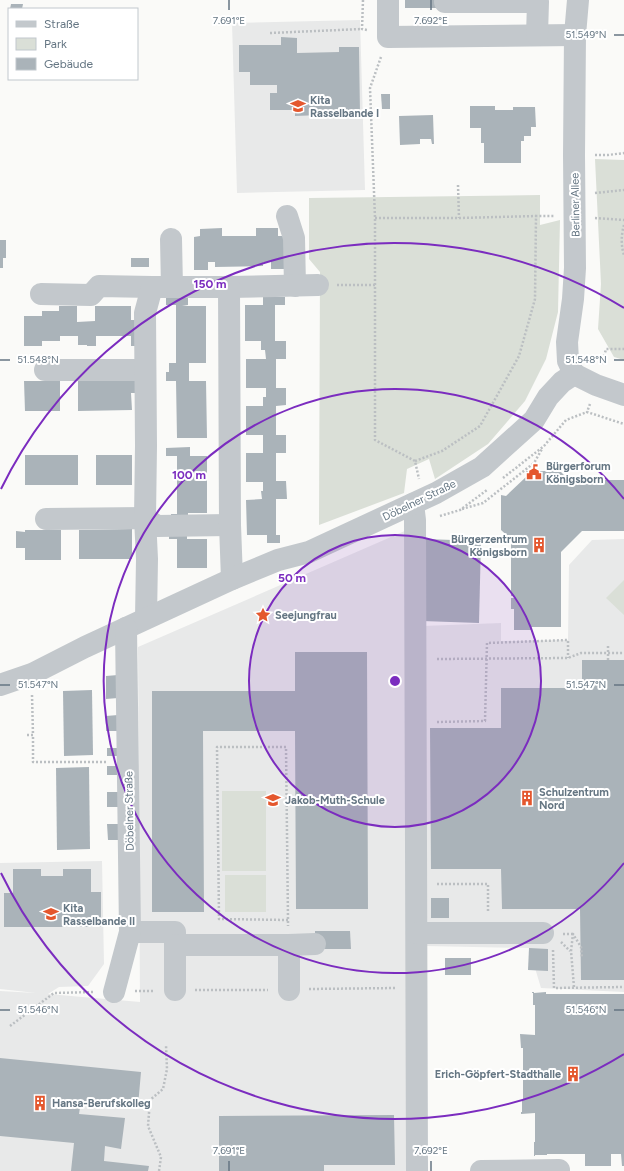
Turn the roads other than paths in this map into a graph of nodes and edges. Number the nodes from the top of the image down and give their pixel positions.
1 (388, 0) edge
2 (578, 0) edge
3 (445, 2) dead end
4 (537, 35) junction
5 (575, 35) junction
6 (287, 216) dead end
7 (171, 239) dead end
8 (295, 286) junction
9 (318, 286) road end
10 (162, 287) junction
11 (229, 287) junction
12 (41, 294) dead end
13 (45, 370) dead end
14 (145, 370) junction
15 (574, 374) junction
16 (624, 395) edge
17 (419, 501) junction
18 (145, 518) junction
19 (46, 520) dead end
20 (230, 525) junction
21 (232, 579) junction
22 (146, 618) junction
23 (126, 628) junction
24 (0, 685) edge
25 (130, 932) junction
26 (417, 933) junction
27 (543, 933) road end
28 (315, 944) dead end
29 (175, 945) junction
30 (289, 945) junction
31 (175, 990) road end
32 (290, 990) road end
33 (114, 992) road end
34 (559, 1170) dead end
35 (417, 1171) edge
36 (480, 1171) edge

1 - 4 street
2 - 5 street, Berliner Allee
3 - 4 street
4 - 5 street
5 - 15 street, Berliner Allee
6 - 8 street
7 - 10 street
8 - 9 street
8 - 11 street
10 - 11 street
10 - 12 street
10 - 14 street
11 - 20 street
13 - 14 street
14 - 18 street
15 - 16 street
15 - 17 street, Döbelner Straße
17 - 21 street, Döbelner Straße
17 - 26 street
18 - 19 street
18 - 20 street
18 - 22 street
20 - 21 street
21 - 22 street, Döbelner Straße
22 - 23 street, Döbelner Straße
23 - 24 street, Döbelner Straße
23 - 25 street, Döbelner Straße
25 - 29 street
25 - 33 street, Döbelner Straße
26 - 27 street
26 - 35 street
28 - 30 street
29 - 30 street
29 - 31 street
30 - 32 street
34 - 36 street

